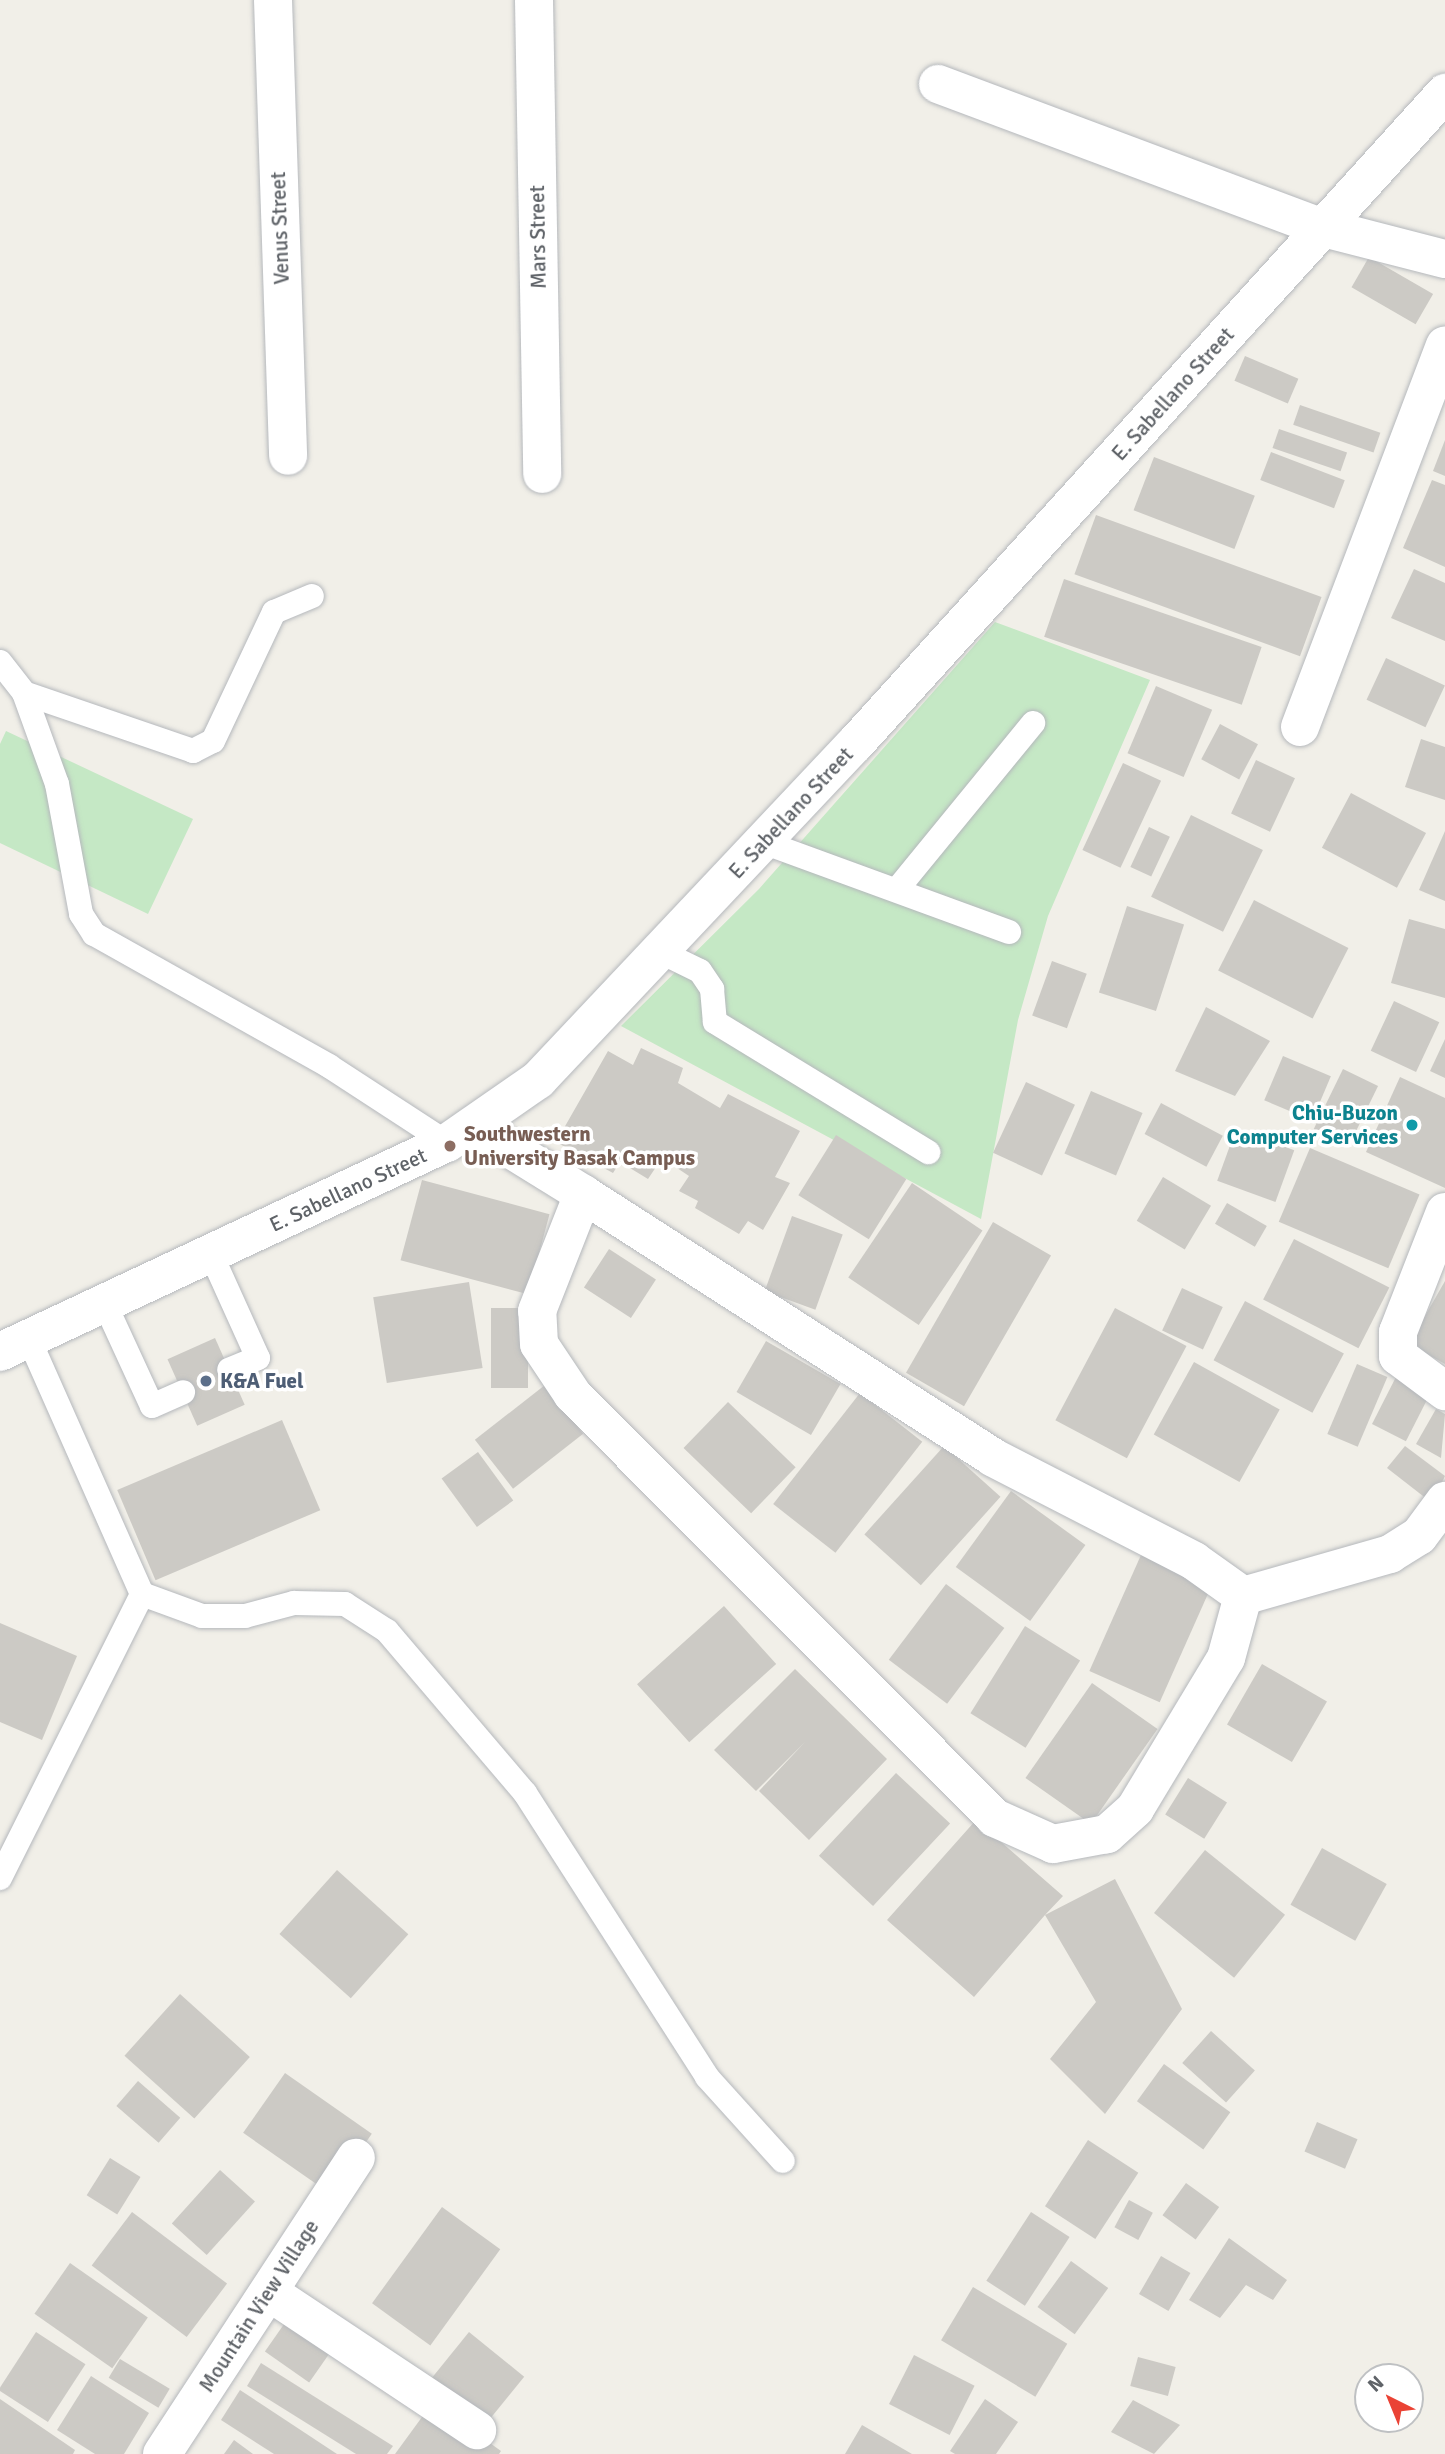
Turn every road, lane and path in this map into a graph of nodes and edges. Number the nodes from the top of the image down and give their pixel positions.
1 (273, 0) edge
2 (534, 0) edge
3 (938, 84) dead end
4 (1445, 93) edge
5 (1324, 228) junction
6 (1445, 259) edge
7 (1445, 346) edge
8 (288, 456) dead end
9 (542, 474) dead end
10 (312, 596) dead end
11 (0, 662) edge
12 (24, 693) junction
13 (1033, 723) dead end
14 (1300, 727) dead end
15 (763, 842) junction
16 (899, 887) junction
17 (1009, 932) dead end
18 (661, 952) junction
19 (461, 1135) junction
20 (928, 1152) dead end
21 (583, 1194) junction
22 (1445, 1212) edge
23 (211, 1254) junction
24 (105, 1304) junction
25 (15, 1345) edge
26 (229, 1370) dead end
27 (1445, 1391) edge
28 (183, 1392) dead end
29 (1445, 1501) edge
30 (142, 1594) junction
31 (1243, 1596) junction
32 (0, 1878) edge
33 (356, 2158) dead end
34 (783, 2161) dead end
35 (269, 2292) junction
36 (477, 2430) dead end
37 (162, 2454) edge

1 - 8 street, Venus Street
2 - 9 street, Mars Street
3 - 5 street
4 - 5 street, E. Sabellano Street
5 - 6 street
5 - 15 street, E. Sabellano Street
7 - 14 street
10 - 12 lane
11 - 12 lane
12 - 19 lane
13 - 16 lane
15 - 16 lane
15 - 18 street, E. Sabellano Street
16 - 17 lane
18 - 19 street, E. Sabellano Street
18 - 20 lane
19 - 21 street
19 - 23 street, E. Sabellano Street
21 - 31 street
21 - 31 street
22 - 27 street
23 - 24 street, E. Sabellano Street
23 - 26 lane
24 - 25 street, E. Sabellano Street
24 - 28 lane
25 - 30 lane
29 - 31 street
30 - 32 lane
30 - 34 lane
33 - 35 street, Mountain View Village
35 - 36 street
35 - 37 street, Mountain View Village

